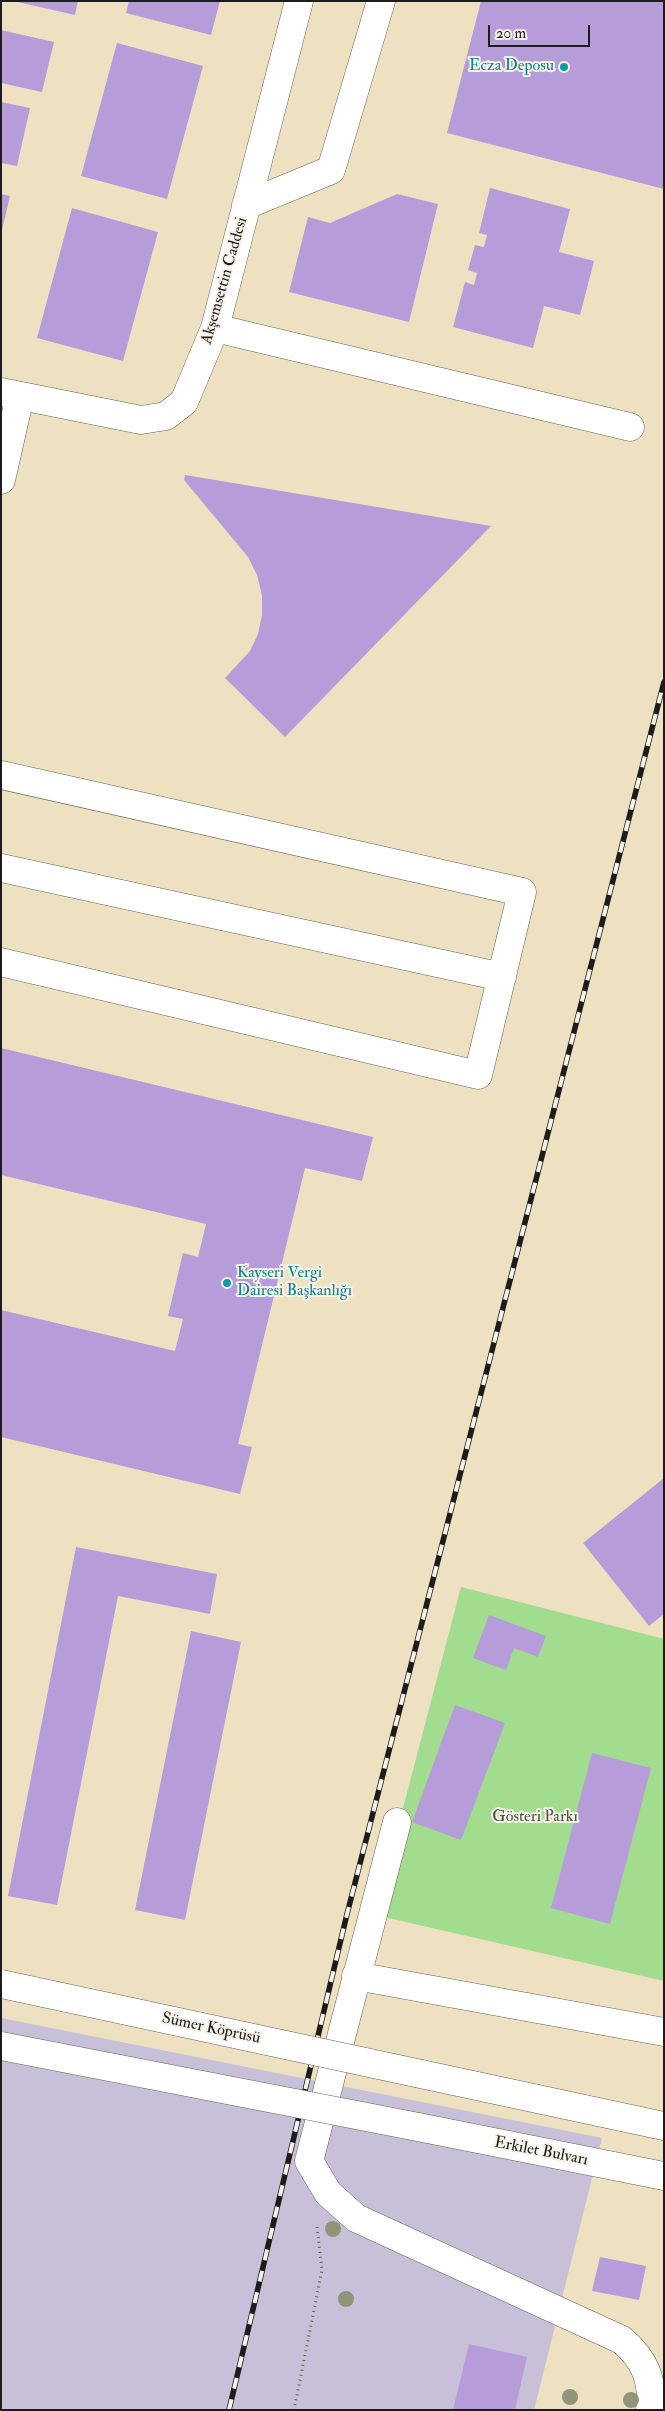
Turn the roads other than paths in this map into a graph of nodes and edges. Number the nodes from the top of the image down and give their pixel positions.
1 (299, 1) edge
2 (381, 1) edge
3 (246, 205) junction
4 (215, 328) junction
5 (11, 394) edge
6 (630, 428) dead end
7 (1, 480) edge
8 (1, 775) edge
9 (1, 868) edge
10 (1, 962) edge
11 (502, 977) junction
12 (397, 1822) dead end
13 (356, 1976) junction
14 (1, 1984) edge
15 (664, 2032) edge
16 (1, 2046) edge
17 (664, 2126) edge
18 (664, 2176) edge
19 (650, 2410) edge

1 - 3 street, Akşemsettin Caddesi
2 - 3 street
3 - 4 street, Akşemsettin Caddesi
4 - 5 street, Akşemsettin Caddesi
4 - 6 street
5 - 7 street
8 - 11 street
9 - 11 street
10 - 11 street
12 - 13 street
13 - 15 street
13 - 19 street
14 - 17 street, Sümer Köprüsü, bridge
16 - 18 street, Erkilet Bulvarı, bridge

